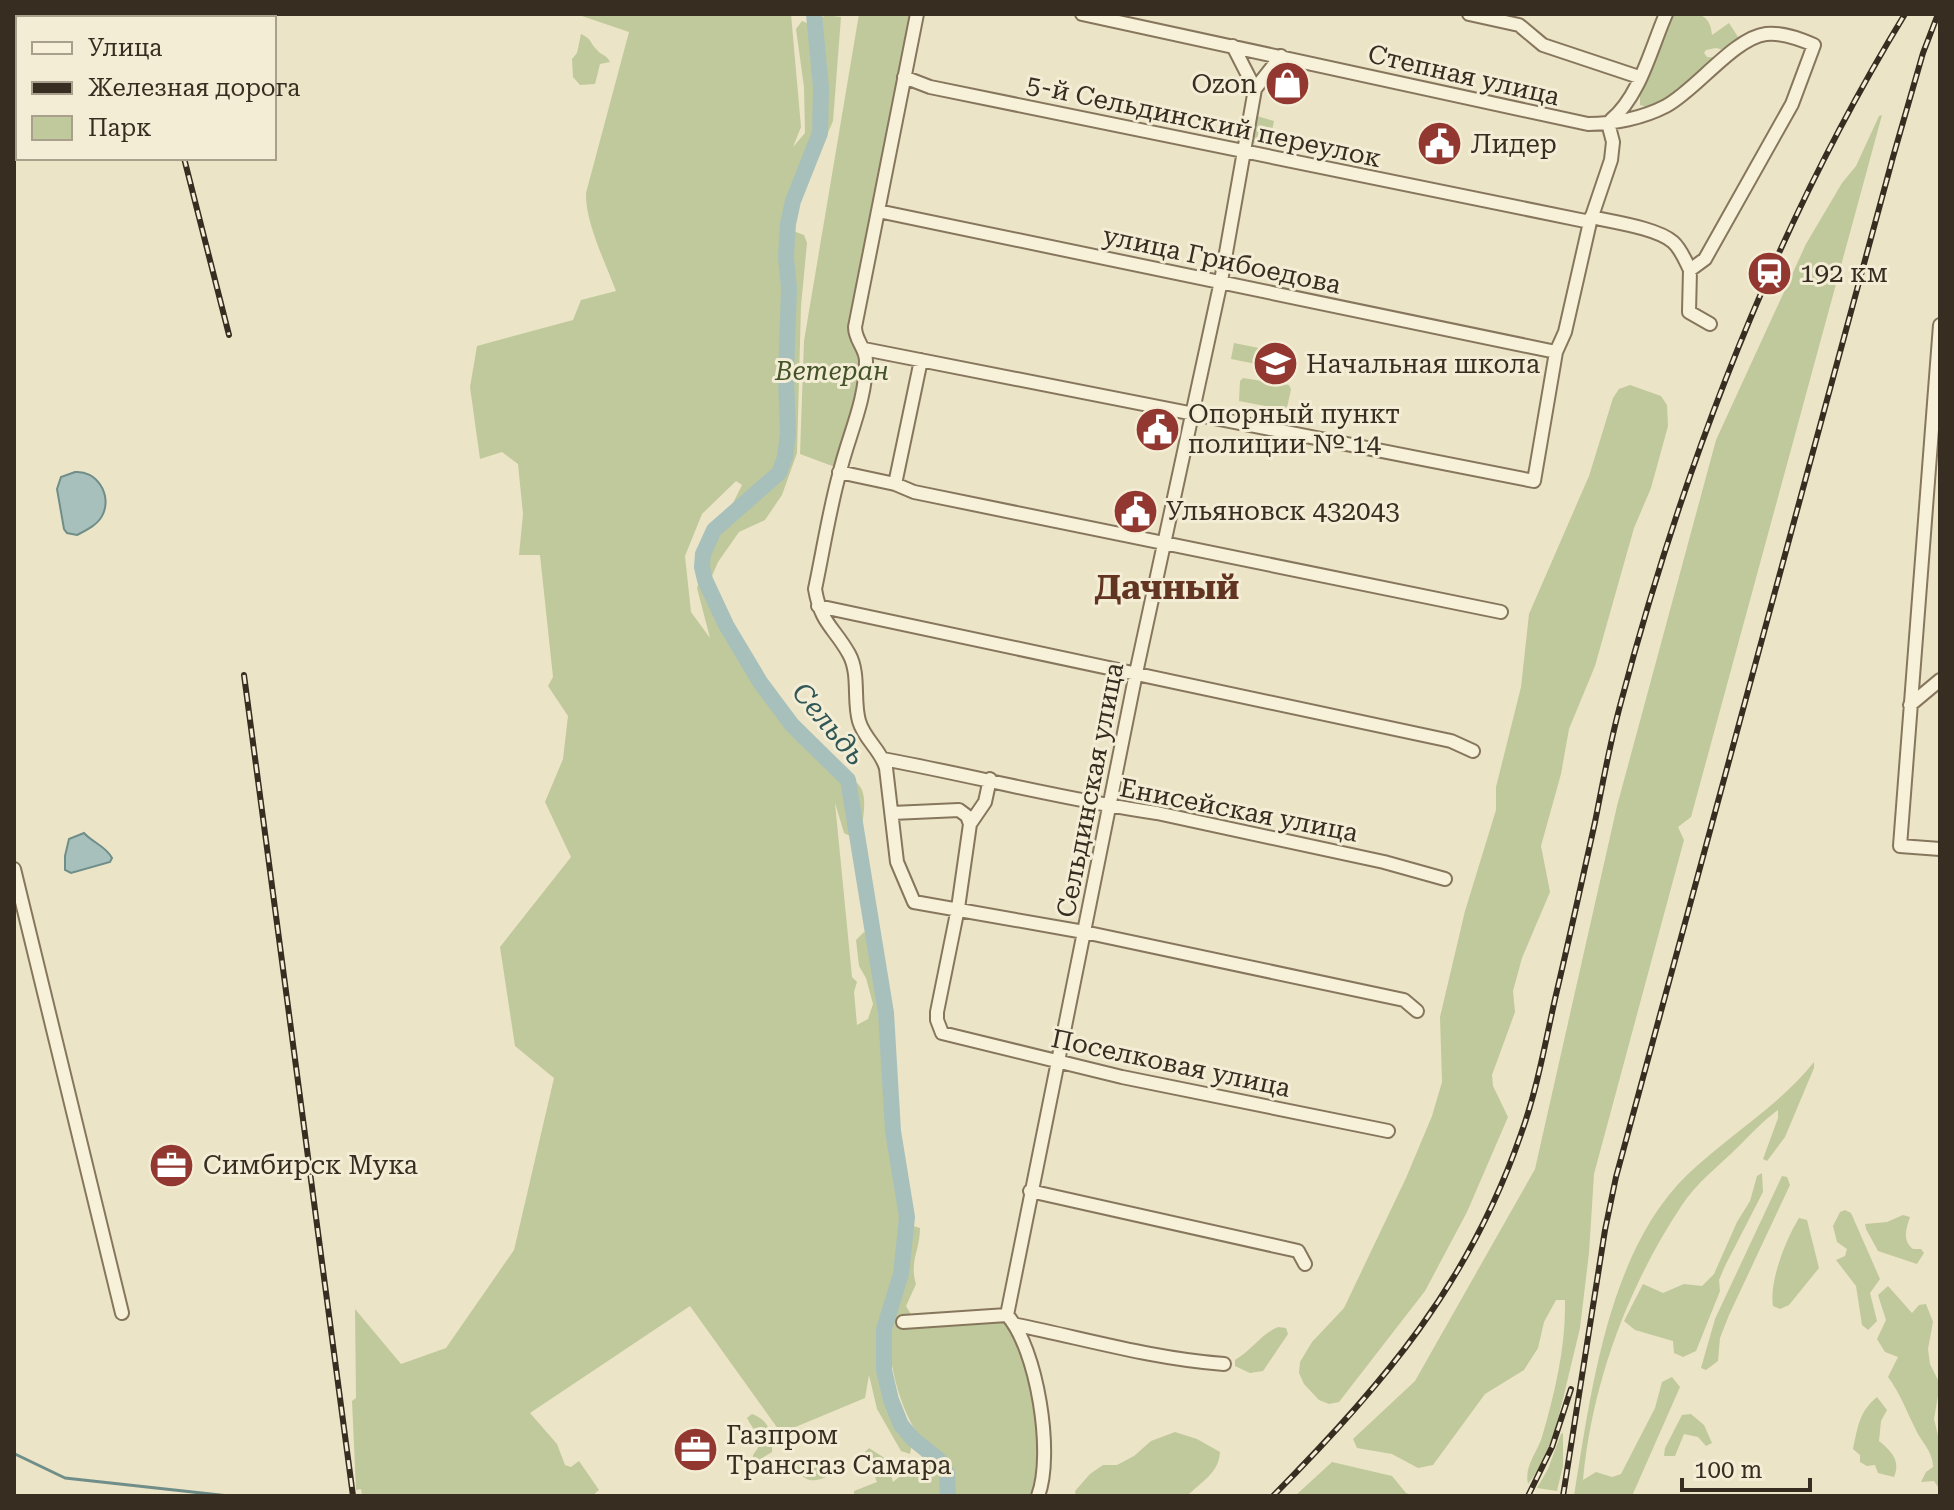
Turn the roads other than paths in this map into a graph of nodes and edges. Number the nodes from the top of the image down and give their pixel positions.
1 (917, 14) edge
2 (1082, 14) edge
3 (1469, 14) edge
4 (1666, 14) edge
5 (1233, 46) junction
6 (1281, 56) junction
7 (904, 77) junction
8 (1639, 77) junction
9 (1255, 89) junction
10 (1608, 123) junction
11 (1244, 152) junction
12 (878, 211) junction
13 (1591, 219) junction
14 (1690, 270) junction
15 (1221, 281) junction
16 (1710, 324) dead end
17 (1940, 325) edge
18 (864, 349) junction
19 (1556, 352) junction
20 (1939, 355) edge
21 (921, 360) junction
22 (1192, 414) junction
23 (839, 472) junction
24 (895, 484) junction
25 (1164, 545) junction
26 (818, 606) junction
27 (1501, 612) dead end
28 (1136, 673) junction
29 (1940, 680) edge
30 (1910, 705) junction
31 (1473, 751) dead end
32 (883, 759) junction
33 (990, 779) junction
34 (1109, 807) junction
35 (892, 813) junction
36 (970, 824) junction
37 (1939, 846) edge
38 (14, 869) edge
39 (1445, 879) dead end
40 (958, 908) junction
41 (1084, 932) junction
42 (1417, 1011) dead end
43 (1057, 1062) junction
44 (1388, 1131) dead end
45 (1030, 1191) junction
46 (1305, 1264) dead end
47 (122, 1313) dead end
48 (1012, 1320) junction
49 (903, 1322) dead end
50 (1224, 1364) dead end
51 (1038, 1496) edge

1 - 7 street
2 - 5 street, Степная улица
3 - 8 street
4 - 8 street
5 - 6 street, Степная улица
5 - 9 street
6 - 9 street, Сельдинская улица
6 - 10 street, Степная улица
7 - 11 street, 5-й Сельдинский переулок
7 - 12 street
8 - 10 street
9 - 11 street, Сельдинская улица
10 - 13 street
10 - 14 street, Степная улица
11 - 13 street, 5-й Сельдинский переулок
11 - 15 street, Сельдинская улица
12 - 15 street, улица Грибоедова
12 - 18 street
13 - 14 street, 5-й Сельдинский переулок
13 - 19 street
14 - 16 street
15 - 19 street, улица Грибоедова
15 - 22 street, Сельдинская улица
17 - 20 street
18 - 21 street
18 - 23 street
19 - 22 street
20 - 30 street
21 - 22 street
21 - 24 street
22 - 25 street, Сельдинская улица
23 - 24 street
23 - 26 street
24 - 25 street
25 - 27 street
25 - 28 street, Сельдинская улица
26 - 28 street
26 - 32 street
28 - 31 street
28 - 34 street, Сельдинская улица
29 - 30 street
30 - 37 street
32 - 33 street, Енисейская улица
32 - 35 street
33 - 34 street, Енисейская улица
33 - 36 street
34 - 39 street, Енисейская улица
34 - 41 street, Сельдинская улица
35 - 36 street
35 - 40 street
36 - 40 street
38 - 47 street
40 - 41 street
40 - 43 street, Поселковая улица
41 - 42 street
41 - 43 street, Сельдинская улица
43 - 44 street, Поселковая улица
43 - 45 street, Сельдинская улица
45 - 46 street
45 - 48 street, Сельдинская улица
48 - 49 street
48 - 50 street
48 - 51 street, Сельдинская улица

